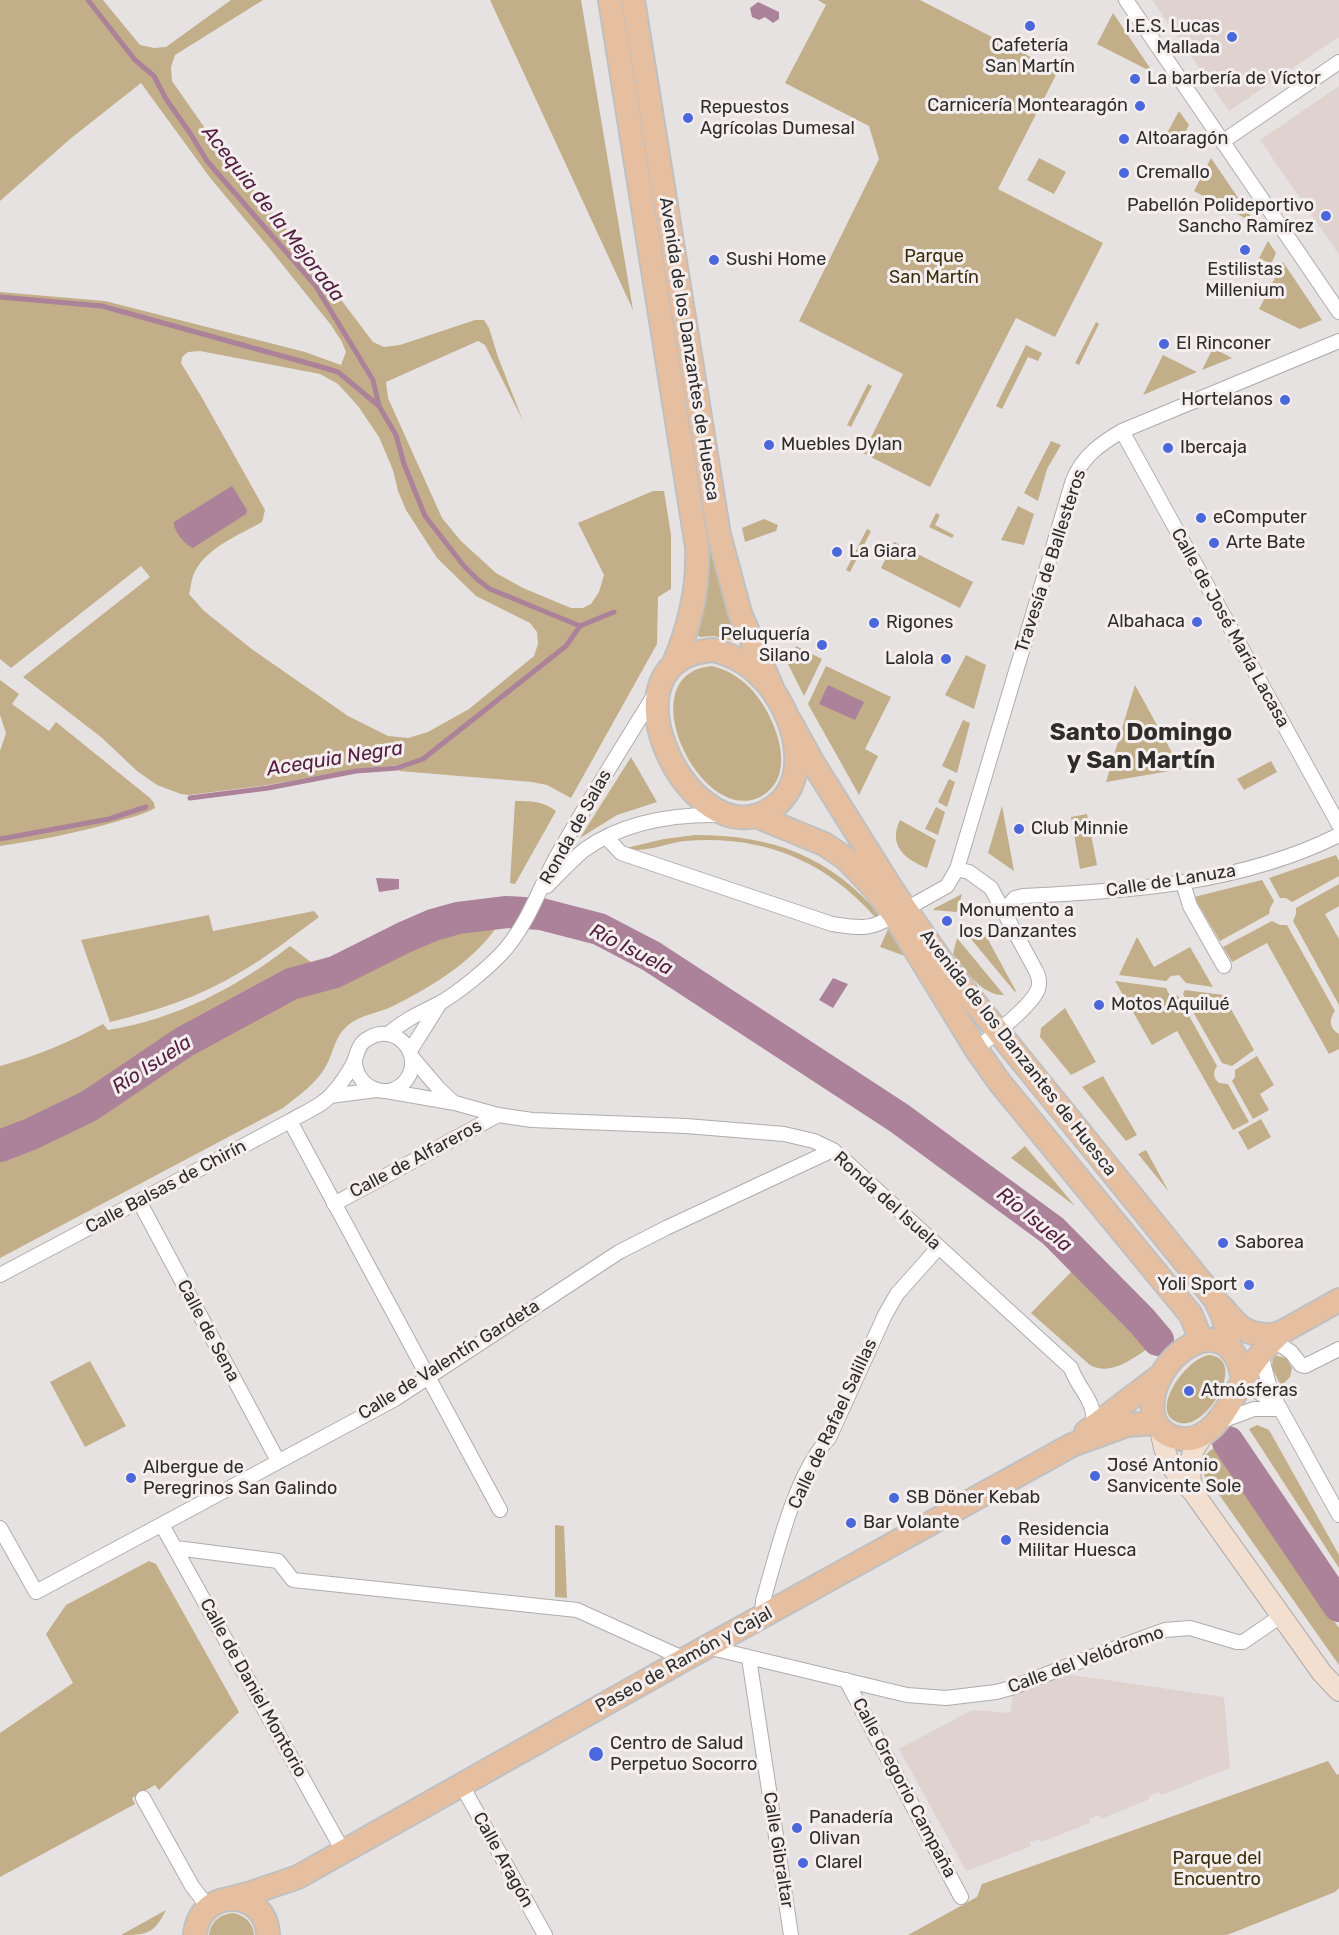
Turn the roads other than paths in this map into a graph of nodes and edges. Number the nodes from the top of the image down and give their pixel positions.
1 (610, 0) edge
2 (633, 0) edge
3 (1126, 0) edge
4 (1339, 62) edge
5 (1222, 142) junction
6 (1339, 312) edge
7 (1339, 341) edge
8 (1122, 432) junction
9 (674, 663) junction
10 (660, 686) junction
11 (773, 690) junction
12 (790, 721) junction
13 (730, 815) junction
14 (756, 816) junction
15 (1339, 825) edge
16 (1339, 835) edge
17 (606, 837) junction
18 (957, 869) junction
19 (1183, 883) junction
20 (539, 894) junction
21 (1004, 911) junction
22 (900, 912) junction
23 (1224, 966) dead end
24 (440, 1003) junction
25 (997, 1033) junction
26 (388, 1034) junction
27 (976, 1049) junction
28 (411, 1053) junction
29 (355, 1062) junction
30 (381, 1090) junction
31 (330, 1096) junction
32 (455, 1103) junction
33 (498, 1115) junction
34 (290, 1121) junction
35 (833, 1150) junction
36 (139, 1201) junction
37 (334, 1204) junction
38 (938, 1248) junction
39 (0, 1275) edge
40 (1215, 1299) junction
41 (1339, 1300) edge
42 (1271, 1340) junction
43 (1199, 1342) junction
44 (1339, 1349) edge
45 (1232, 1350) junction
46 (1161, 1375) junction
47 (428, 1377) junction
48 (1242, 1382) junction
49 (1280, 1409) junction
50 (1094, 1425) junction
51 (1158, 1426) junction
52 (1212, 1427) junction
53 (1072, 1445) junction
54 (278, 1461) junction
55 (1193, 1492) junction
56 (500, 1510) dead end
57 (1339, 1515) edge
58 (162, 1525) junction
59 (0, 1528) edge
60 (176, 1548) junction
61 (1281, 1616) junction
62 (762, 1617) junction
63 (707, 1647) junction
64 (749, 1658) junction
65 (685, 1659) junction
66 (846, 1680) junction
67 (1339, 1691) edge
68 (460, 1784) junction
69 (143, 1798) dead end
70 (343, 1851) junction
71 (298, 1877) junction
72 (961, 1897) dead end
73 (207, 1915) edge
74 (268, 1930) edge
75 (182, 1935) edge
76 (545, 1935) edge
77 (790, 1935) edge

1 - 9 main road, Avenida de los Danzantes de Huesca
2 - 11 main road, Avenida de los Danzantes de Huesca
3 - 5 street
4 - 5 street
5 - 6 street
7 - 8 street, Travesía de Ballesteros
8 - 15 street, Calle de José María Lacasa
8 - 18 street, Travesía de Ballesteros
9 - 10 main road
9 - 11 main road
10 - 13 main road
10 - 20 street, Ronda de Salas
11 - 12 main road
12 - 14 main road
12 - 22 main road, Avenida de los Danzantes de Huesca
13 - 14 main road
13 - 17 street, Ronda de Salas
14 - 22 main road, Avenida de los Danzantes de Huesca
16 - 19 street, Calle de Lanuza
17 - 20 street, Ronda de Salas
17 - 22 street, Ronda de Salas
18 - 21 street
18 - 22 street, Travesía de Ballesteros
19 - 21 street, Calle de Lanuza
19 - 23 street
20 - 24 street
21 - 25 street
22 - 25 main road, Avenida de los Danzantes de Huesca
22 - 27 main road, Avenida de los Danzantes de Huesca
24 - 26 street
24 - 28 street
25 - 27 street
25 - 40 main road, Avenida de los Danzantes de Huesca
26 - 28 street
26 - 29 street
27 - 43 main road, Avenida de los Danzantes de Huesca
28 - 30 street
28 - 32 street, Ronda del Isuela
29 - 30 street
29 - 31 street, Calle Balsas de Chirín
30 - 31 street, Calle Balsas de Chirín
30 - 32 street, Ronda del Isuela
31 - 34 street, Calle Balsas de Chirín
32 - 33 street, Ronda del Isuela
33 - 35 street, Ronda del Isuela
33 - 37 street, Calle de Alfareros
34 - 36 street, Calle Balsas de Chirín
34 - 37 street
35 - 38 street, Ronda del Isuela
35 - 47 street, Calle de Valentín Gardeta
36 - 39 street, Calle Balsas de Chirín
36 - 54 street, Calle de Sena
37 - 47 street
38 - 50 street, Ronda del Isuela
38 - 62 street, Calle de Rafael Salillas
40 - 42 main road
40 - 45 main road, Avenida de los Danzantes de Huesca
41 - 42 main road
42 - 44 street
42 - 45 main road
42 - 48 main road
42 - 49 street
43 - 45 main road
43 - 46 main road, Paseo de Ramón y Cajal
45 - 48 main road
46 - 50 main road, Paseo de Ramón y Cajal
46 - 51 main road, Paseo de Ramón y Cajal
47 - 54 street, Calle de Valentín Gardeta
47 - 56 street
48 - 49 street
48 - 52 main road
49 - 52 street
49 - 57 street
50 - 53 main road, Paseo de Ramón y Cajal
51 - 52 main road, Paseo de Ramón y Cajal
51 - 53 main road, Paseo de Ramón y Cajal
51 - 55 main road
52 - 55 main road
53 - 62 main road, Paseo de Ramón y Cajal
54 - 58 street, Calle de Valentín Gardeta
55 - 61 main road
58 - 59 street, Calle de Valentín Gardeta
58 - 60 street, Calle de Daniel Montorio
60 - 65 street
60 - 70 street, Calle de Daniel Montorio
61 - 66 street, Calle del Velódromo
61 - 67 main road
62 - 63 main road, Paseo de Ramón y Cajal
63 - 64 street, Calle del Velódromo
63 - 65 main road, Paseo de Ramón y Cajal
64 - 66 street, Calle del Velódromo
64 - 77 street, Calle Gibraltar
65 - 68 main road, Paseo de Ramón y Cajal
66 - 72 street, Calle Gregorio Campaña
68 - 70 main road, Paseo de Ramón y Cajal
68 - 76 street, Calle Aragón
69 - 73 street
70 - 71 main road, Paseo de Ramón y Cajal
71 - 73 main road, Paseo de Ramón y Cajal
71 - 74 main road, Paseo de Ramón y Cajal
73 - 74 main road
73 - 75 main road, Paseo de Ramón y Cajal

